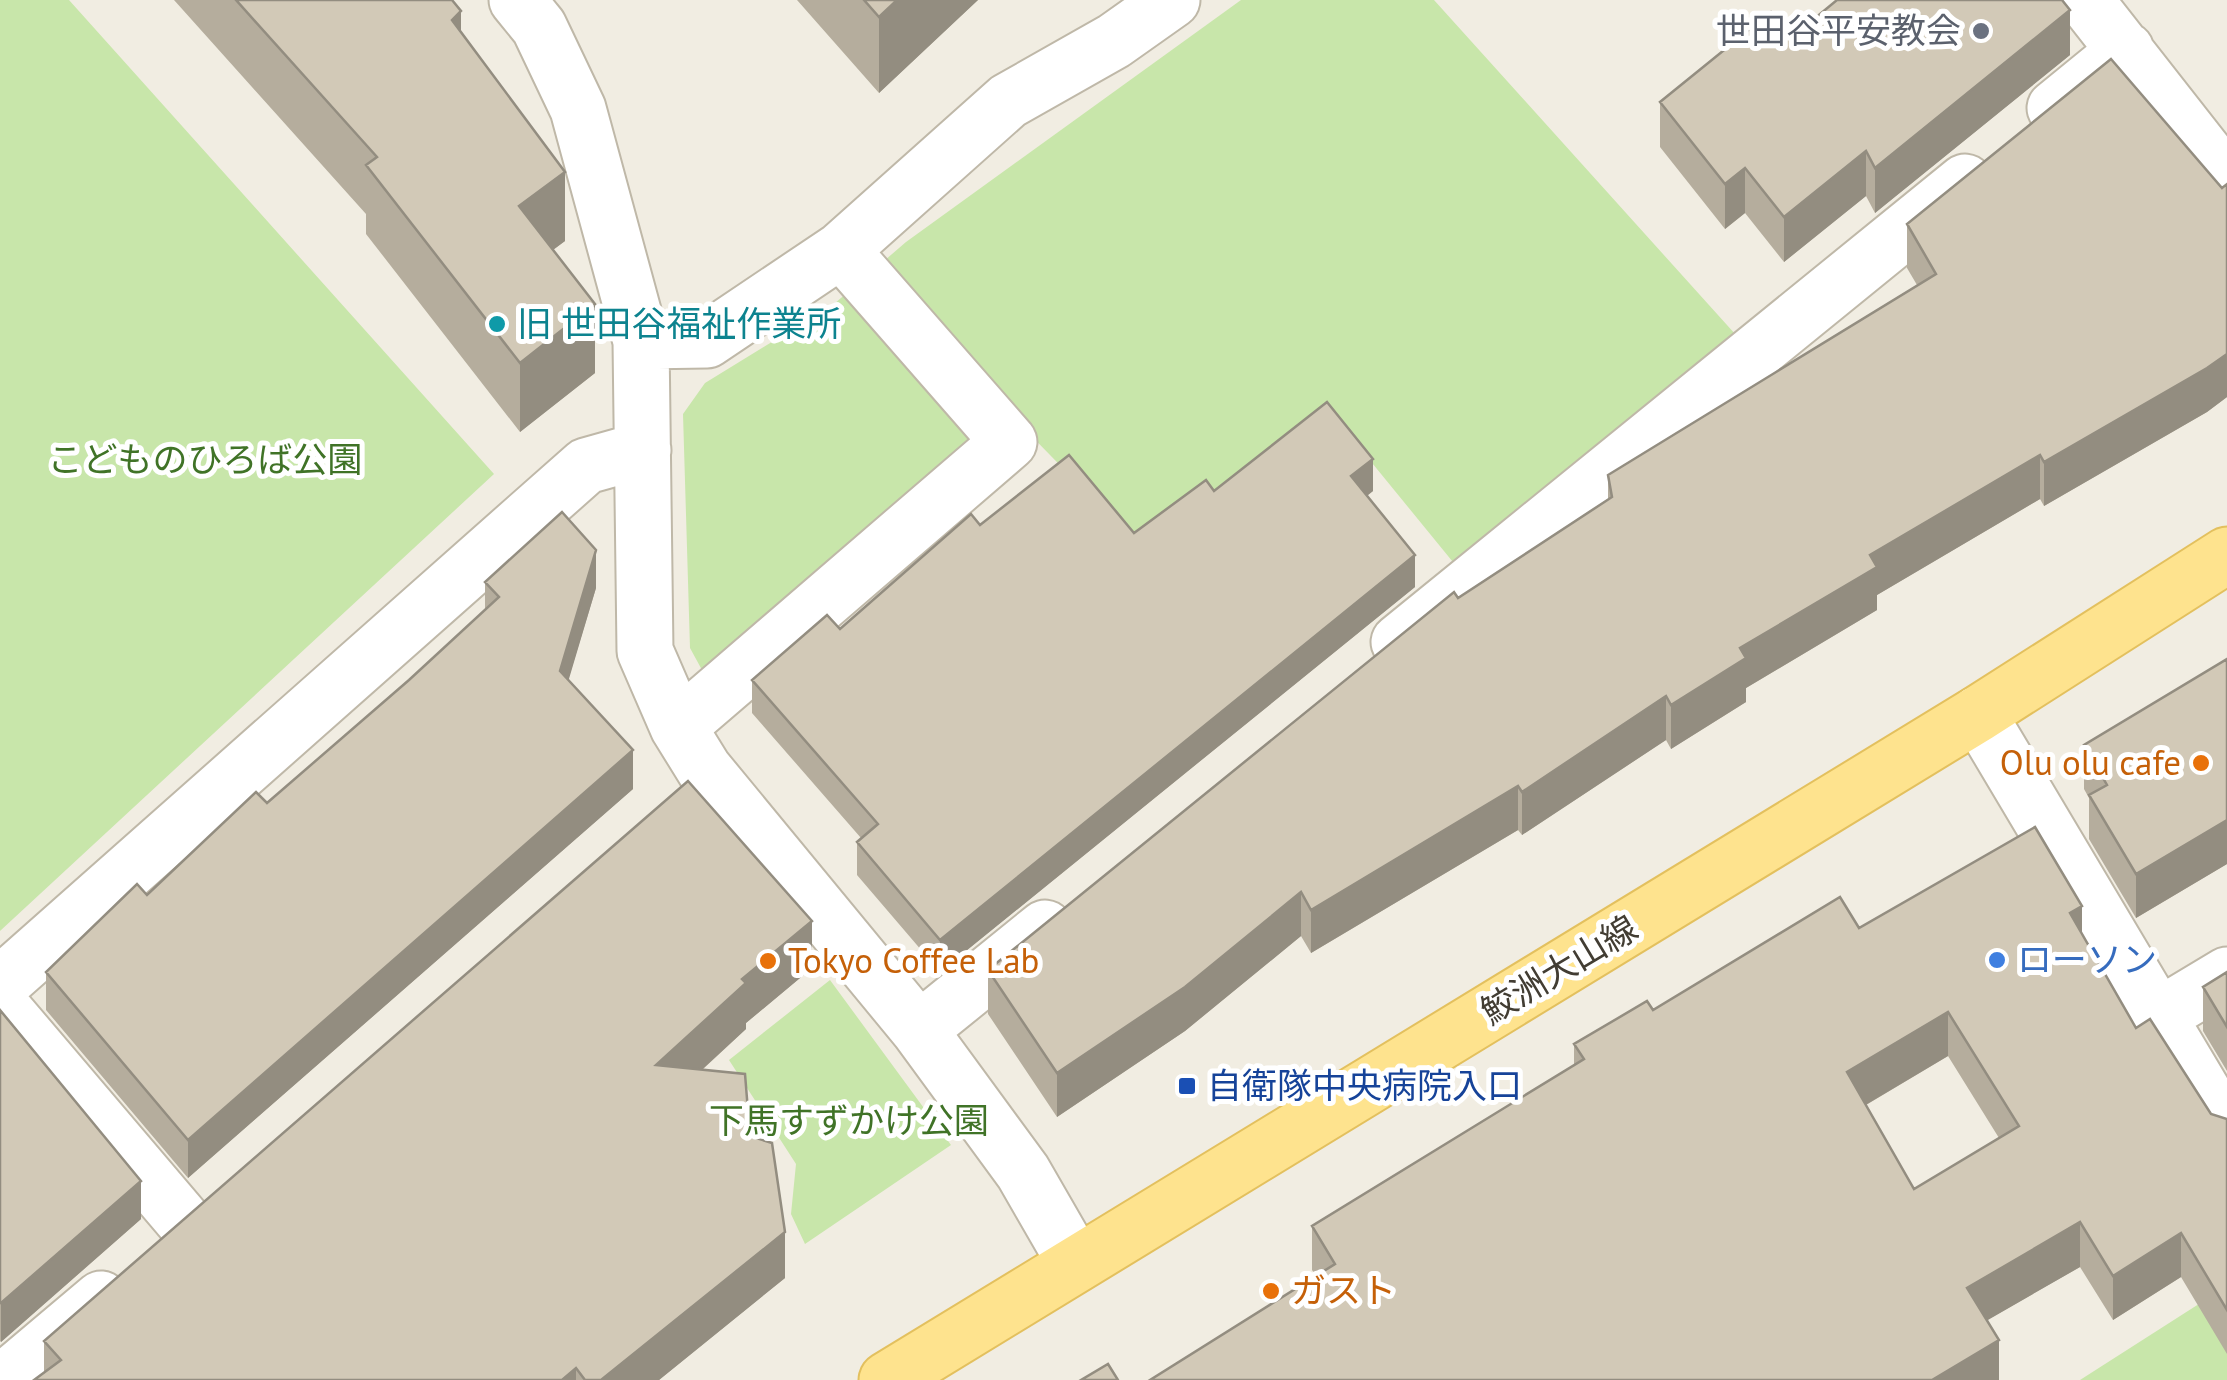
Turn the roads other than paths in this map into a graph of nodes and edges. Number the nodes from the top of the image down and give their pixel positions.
1 (517, 0) edge
2 (1172, 0) edge
3 (2085, 0) edge
4 (2126, 50) junction
5 (2227, 181) edge
6 (841, 250) junction
7 (641, 341) junction
8 (643, 450) junction
9 (2227, 555) edge
10 (1364, 670) edge
11 (1978, 714) junction
12 (691, 748) junction
13 (660, 808) edge
14 (1087, 894) edge
15 (2227, 975) edge
16 (0, 985) edge
17 (0, 1005) edge
18 (2157, 1017) junction
19 (918, 1030) junction
20 (2227, 1132) edge
21 (232, 1186) edge
22 (187, 1225) junction
23 (1076, 1264) junction
24 (6, 1380) edge
25 (888, 1380) edge

1 - 7 street
2 - 6 street
3 - 4 street
4 - 5 street
4 - 10 street
6 - 7 street
6 - 12 street
7 - 8 street
8 - 12 street
8 - 16 street
9 - 11 main road, 鮫洲大山線
11 - 18 street
11 - 23 main road, 鮫洲大山線
12 - 13 street
12 - 19 street
14 - 19 street
15 - 18 street
17 - 22 street
18 - 20 street
19 - 23 street
21 - 22 street
22 - 24 street
23 - 25 main road, 鮫洲大山線

